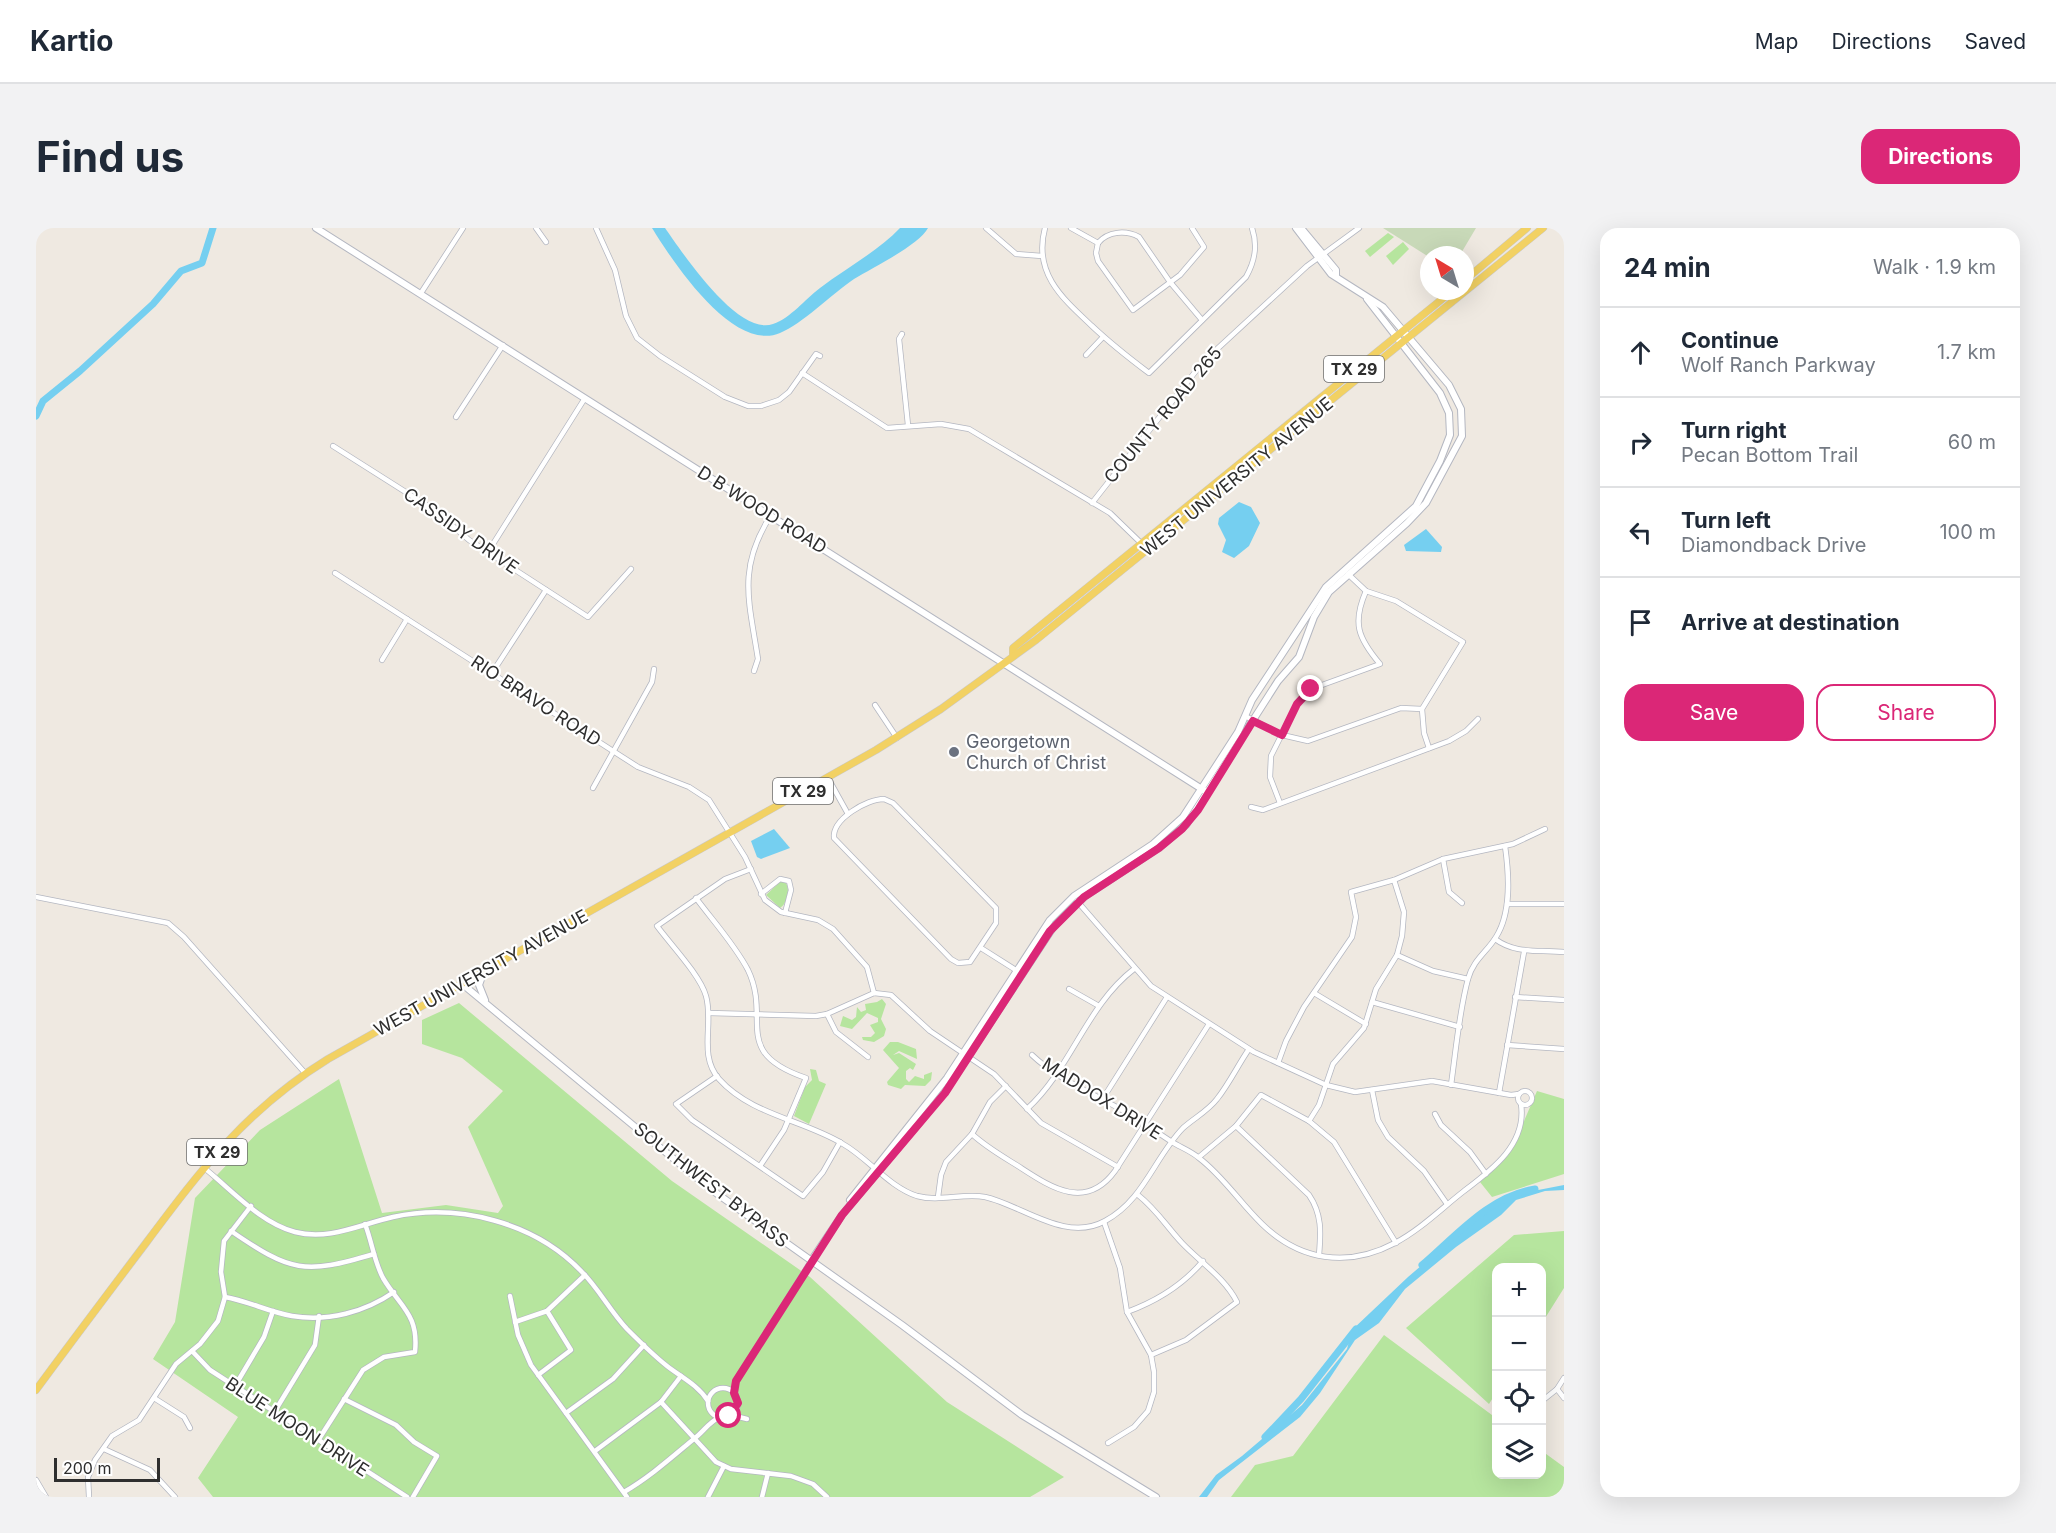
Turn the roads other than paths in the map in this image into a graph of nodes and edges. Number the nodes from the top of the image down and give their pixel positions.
1 (316, 228) edge
2 (463, 228) edge
3 (536, 228) edge
4 (596, 228) edge
5 (986, 228) edge
6 (1045, 228) edge
7 (1071, 228) edge
8 (1192, 228) edge
9 (1252, 228) edge
10 (1296, 228) edge
11 (1301, 228) edge
12 (1359, 228) edge
13 (1527, 228) edge
14 (1543, 228) edge
15 (546, 242) dead end
16 (1098, 243) junction
17 (1042, 256) junction
18 (1321, 256) junction
19 (1474, 272) edge
20 (1170, 282) junction
21 (422, 293) junction
22 (1365, 296) junction
23 (1441, 300) edge
24 (1202, 320) junction
25 (1403, 330) junction
26 (902, 334) dead end
27 (1395, 336) junction
28 (1103, 337) junction
29 (1409, 337) junction
30 (1401, 344) junction
31 (503, 345) junction
32 (1086, 355) dead end
33 (820, 356) dead end
34 (802, 373) junction
35 (1440, 375) junction
36 (1431, 382) junction
37 (585, 398) junction
38 (456, 417) dead end
39 (908, 425) junction
40 (333, 446) dead end
41 (1429, 483) junction
42 (1436, 487) junction
43 (1092, 503) junction
44 (1182, 511) junction
45 (771, 515) junction
46 (1166, 534) junction
47 (1141, 543) junction
48 (488, 552) junction
49 (1125, 568) junction
50 (631, 569) dead end
51 (1346, 572) junction
52 (335, 573) dead end
53 (546, 590) junction
54 (1366, 591) junction
55 (406, 619) junction
56 (1013, 655) junction
57 (382, 660) dead end
58 (1002, 663) junction
59 (654, 669) dead end
60 (754, 671) dead end
61 (492, 673) junction
62 (875, 705) dead end
63 (1422, 709) junction
64 (1245, 716) junction
65 (1478, 718) dead end
66 (1253, 721) junction
67 (1282, 735) junction
68 (897, 738) junction
69 (1429, 748) junction
70 (615, 752) junction
71 (828, 778) junction
72 (593, 788) dead end
73 (1206, 791) junction
74 (1280, 803) junction
75 (1251, 807) dead end
76 (848, 814) junction
77 (1545, 829) dead end
78 (730, 832) junction
79 (1505, 846) junction
80 (1443, 859) junction
81 (751, 869) junction
82 (1394, 880) junction
83 (761, 894) junction
84 (36, 897) edge
85 (696, 898) junction
86 (1076, 899) junction
87 (1461, 903) dead end
88 (1507, 904) junction
89 (1564, 904) edge
90 (785, 913) junction
91 (1495, 939) junction
92 (981, 948) junction
93 (1524, 952) junction
94 (1564, 952) edge
95 (1397, 955) junction
96 (486, 969) junction
97 (1134, 969) junction
98 (1020, 972) junction
99 (1468, 979) junction
100 (461, 983) junction
101 (1070, 989) dead end
102 (874, 993) junction
103 (1314, 993) junction
104 (1167, 997) junction
105 (1515, 997) junction
106 (1564, 1000) edge
107 (485, 1001) junction
108 (1372, 1002) junction
109 (1099, 1006) junction
110 (709, 1013) junction
111 (755, 1014) junction
112 (827, 1014) junction
113 (1209, 1024) junction
114 (1366, 1024) junction
115 (1460, 1027) junction
116 (1508, 1045) junction
117 (1249, 1049) junction
118 (1564, 1049) edge
119 (967, 1055) junction
120 (1032, 1055) dead end
121 (868, 1057) dead end
122 (1278, 1063) junction
123 (305, 1073) junction
124 (1058, 1073) junction
125 (717, 1076) junction
126 (1326, 1085) junction
127 (1451, 1085) junction
128 (1006, 1086) junction
129 (1372, 1089) junction
130 (1499, 1093) junction
131 (1519, 1099) junction
132 (1102, 1100) junction
133 (1527, 1105) junction
134 (1027, 1109) junction
135 (1522, 1112) junction
136 (1435, 1114) dead end
137 (788, 1120) junction
138 (1309, 1121) junction
139 (1145, 1124) junction
140 (1236, 1126) junction
141 (972, 1134) junction
142 (840, 1142) junction
143 (1173, 1142) junction
144 (1199, 1157) junction
145 (760, 1166) junction
146 (203, 1167) junction
147 (1118, 1167) junction
148 (877, 1169) junction
149 (1486, 1174) junction
150 (1138, 1195) junction
151 (938, 1197) junction
152 (1447, 1204) junction
153 (251, 1206) junction
154 (1104, 1222) junction
155 (365, 1224) junction
156 (231, 1231) junction
157 (1396, 1243) junction
158 (374, 1254) junction
159 (1319, 1256) junction
160 (811, 1261) junction
161 (1203, 1262) junction
162 (585, 1275) junction
163 (394, 1292) junction
164 (510, 1296) dead end
165 (225, 1297) junction
166 (273, 1311) junction
167 (547, 1311) junction
168 (1127, 1312) junction
169 (319, 1316) junction
170 (515, 1322) junction
171 (644, 1345) junction
172 (192, 1351) junction
173 (1151, 1355) junction
174 (538, 1375) junction
175 (681, 1376) junction
176 (1564, 1378) edge
177 (736, 1381) junction
178 (235, 1386) junction
179 (696, 1387) junction
180 (724, 1388) junction
181 (1557, 1389) junction
182 (36, 1390) edge
183 (713, 1391) junction
184 (734, 1393) junction
185 (154, 1398) junction
186 (1546, 1398) edge
187 (1564, 1398) edge
188 (344, 1399) junction
189 (708, 1401) junction
190 (662, 1402) junction
191 (737, 1406) junction
192 (710, 1410) junction
193 (274, 1411) junction
194 (566, 1413) junction
195 (731, 1415) junction
196 (720, 1417) junction
197 (709, 1424) junction
198 (190, 1428) dead end
199 (695, 1438) junction
200 (319, 1439) junction
201 (1108, 1443) dead end
202 (104, 1449) junction
203 (595, 1451) junction
204 (724, 1466) junction
205 (768, 1473) junction
206 (36, 1480) edge
207 (625, 1495) edge
208 (46, 1497) edge
209 (89, 1497) edge
210 (175, 1497) edge
211 (407, 1497) edge
212 (413, 1497) edge
213 (708, 1497) edge
214 (762, 1497) edge
215 (827, 1497) edge
216 (1156, 1497) edge

1 - 21 street, D B WOOD ROAD
2 - 21 street
3 - 15 street
4 - 34 street
5 - 17 street
6 - 17 street
7 - 16 street
8 - 20 street
9 - 24 street
10 - 18 street
11 - 18 street
12 - 18 street, COUNTY ROAD 265
13 - 19 main road
14 - 29 main road, WEST UNIVERSITY AVENUE / TX 29
16 - 20 street
16 - 20 street
17 - 28 street
18 - 22 street
18 - 43 street, COUNTY ROAD 265
20 - 24 street
21 - 31 street, D B WOOD ROAD
22 - 25 street
22 - 27 street
23 - 25 main road, WEST UNIVERSITY AVENUE / TX 29
24 - 28 street
25 - 27 main road, WEST UNIVERSITY AVENUE / TX 29
25 - 29 street
26 - 39 street
27 - 30 street
27 - 44 main road, WEST UNIVERSITY AVENUE / TX 29
28 - 32 street
29 - 30 main road, WEST UNIVERSITY AVENUE / TX 29
29 - 35 street
30 - 36 street
30 - 46 main road, WEST UNIVERSITY AVENUE / TX 29
31 - 37 street, D B WOOD ROAD
31 - 38 street
33 - 34 street
34 - 39 street
35 - 36 street
35 - 42 street
36 - 41 street
37 - 45 street, D B WOOD ROAD
37 - 48 street
39 - 43 street
40 - 48 street, CASSIDY DRIVE
41 - 42 street
41 - 51 street
42 - 51 street
43 - 47 street
44 - 46 main road
44 - 47 main road, WEST UNIVERSITY AVENUE / TX 29
45 - 58 street, D B WOOD ROAD
45 - 60 street
46 - 49 main road, WEST UNIVERSITY AVENUE / TX 29
47 - 49 main road
47 - 56 main road, WEST UNIVERSITY AVENUE / TX 29
48 - 53 street, CASSIDY DRIVE
49 - 56 main road, WEST UNIVERSITY AVENUE / TX 29
50 - 53 street, CASSIDY DRIVE
51 - 54 street
51 - 64 street
51 - 66 street
52 - 55 street, RIO BRAVO ROAD
53 - 61 street
54 - 63 street
54 - 67 street
55 - 57 street
55 - 61 street, RIO BRAVO ROAD
56 - 58 main road, WEST UNIVERSITY AVENUE / TX 29
58 - 68 main road, WEST UNIVERSITY AVENUE / TX 29
58 - 73 street, D B WOOD ROAD
59 - 70 street
61 - 70 street, RIO BRAVO ROAD
62 - 68 street
63 - 67 street
63 - 69 street
64 - 66 street
64 - 73 street
65 - 69 street
66 - 67 street
66 - 73 street
67 - 74 street
68 - 71 main road, WEST UNIVERSITY AVENUE / TX 29
69 - 74 street
70 - 72 street
70 - 78 street, RIO BRAVO ROAD
71 - 76 street
71 - 78 main road, WEST UNIVERSITY AVENUE / TX 29
73 - 86 street
74 - 75 street
76 - 92 street
76 - 92 street
77 - 79 street
78 - 81 street, RIO BRAVO ROAD
78 - 96 main road, WEST UNIVERSITY AVENUE / TX 29
79 - 80 street
79 - 88 street
80 - 82 street
80 - 87 street
81 - 83 street, RIO BRAVO ROAD
81 - 85 street
82 - 95 street
82 - 103 street
83 - 90 street
83 - 90 street
84 - 123 street
85 - 110 street
85 - 111 street
86 - 97 street
86 - 98 street
88 - 89 street
88 - 91 street
90 - 102 street
91 - 93 street
91 - 99 street
92 - 98 street
93 - 94 street
93 - 105 street
95 - 99 street
95 - 108 street
96 - 100 main road, WEST UNIVERSITY AVENUE / TX 29
96 - 107 street
97 - 104 street
97 - 109 street
98 - 119 street
99 - 115 street
100 - 107 street, SOUTHWEST BYPASS
100 - 123 main road, WEST UNIVERSITY AVENUE / TX 29
101 - 109 street
102 - 112 street
102 - 119 street
103 - 114 street
103 - 122 street
104 - 113 street
104 - 132 street
105 - 106 street
105 - 116 street
107 - 160 street, SOUTHWEST BYPASS
108 - 114 street
108 - 115 street
109 - 124 street
110 - 111 street
110 - 125 street
111 - 112 street
111 - 137 street
112 - 121 street
113 - 117 street
113 - 139 street
114 - 126 street
115 - 127 street
116 - 118 street
116 - 130 street
117 - 122 street
117 - 143 street
119 - 128 street
119 - 148 street
120 - 124 street, MADDOX DRIVE
122 - 126 street
123 - 146 main road, WEST UNIVERSITY AVENUE / TX 29
124 - 132 street, MADDOX DRIVE
124 - 134 street
125 - 137 street
125 - 145 street
126 - 129 street
126 - 138 street
127 - 129 street
127 - 130 street
128 - 134 street
128 - 141 street
129 - 152 street
130 - 131 street
131 - 133 street
131 - 133 street
131 - 135 street
132 - 139 street, MADDOX DRIVE
133 - 135 street
134 - 147 street
135 - 149 street, MADDOX DRIVE
136 - 149 street
137 - 142 street
137 - 145 street
138 - 140 street
138 - 157 street
139 - 143 street, MADDOX DRIVE
139 - 147 street
140 - 144 street
140 - 159 street
141 - 147 street
141 - 151 street
142 - 145 street
142 - 148 street
143 - 144 street, MADDOX DRIVE
143 - 150 street
144 - 159 street, MADDOX DRIVE
146 - 153 street
146 - 182 main road, WEST UNIVERSITY AVENUE / TX 29
148 - 151 street
148 - 160 street
149 - 152 street, MADDOX DRIVE
150 - 154 street
150 - 161 street
151 - 154 street
152 - 157 street, MADDOX DRIVE
153 - 155 street
153 - 156 street
154 - 168 street
155 - 158 street
155 - 162 street
156 - 158 street
156 - 165 street
157 - 159 street, MADDOX DRIVE
158 - 163 street
160 - 177 street
160 - 216 street, SOUTHWEST BYPASS
161 - 168 street
161 - 173 street
162 - 167 street
162 - 171 street
163 - 169 street
163 - 188 street
164 - 170 street
165 - 166 street
165 - 172 street
166 - 169 street
166 - 178 street
167 - 170 street
167 - 174 street
168 - 173 street
169 - 193 street
170 - 174 street
171 - 175 street
171 - 194 street
172 - 178 street, BLUE MOON DRIVE
172 - 185 street
173 - 201 street
174 - 194 street
175 - 179 street
175 - 190 street
176 - 181 street
177 - 180 street
177 - 184 street
178 - 193 street, BLUE MOON DRIVE
179 - 183 street
179 - 189 street
180 - 183 street
180 - 184 street
181 - 186 street
181 - 187 street
183 - 189 street
184 - 191 street
185 - 198 street
185 - 202 street
188 - 200 street
188 - 212 street
189 - 192 street
190 - 199 street
190 - 203 street
191 - 195 street
191 - 195 street
192 - 196 street
192 - 197 street
193 - 200 street, BLUE MOON DRIVE
194 - 203 street
195 - 196 street
196 - 197 street
197 - 199 street
199 - 204 street
199 - 207 street
200 - 211 street, BLUE MOON DRIVE
202 - 209 street
202 - 210 street
203 - 207 street
204 - 205 street
204 - 213 street
205 - 214 street
205 - 215 street
206 - 208 street

